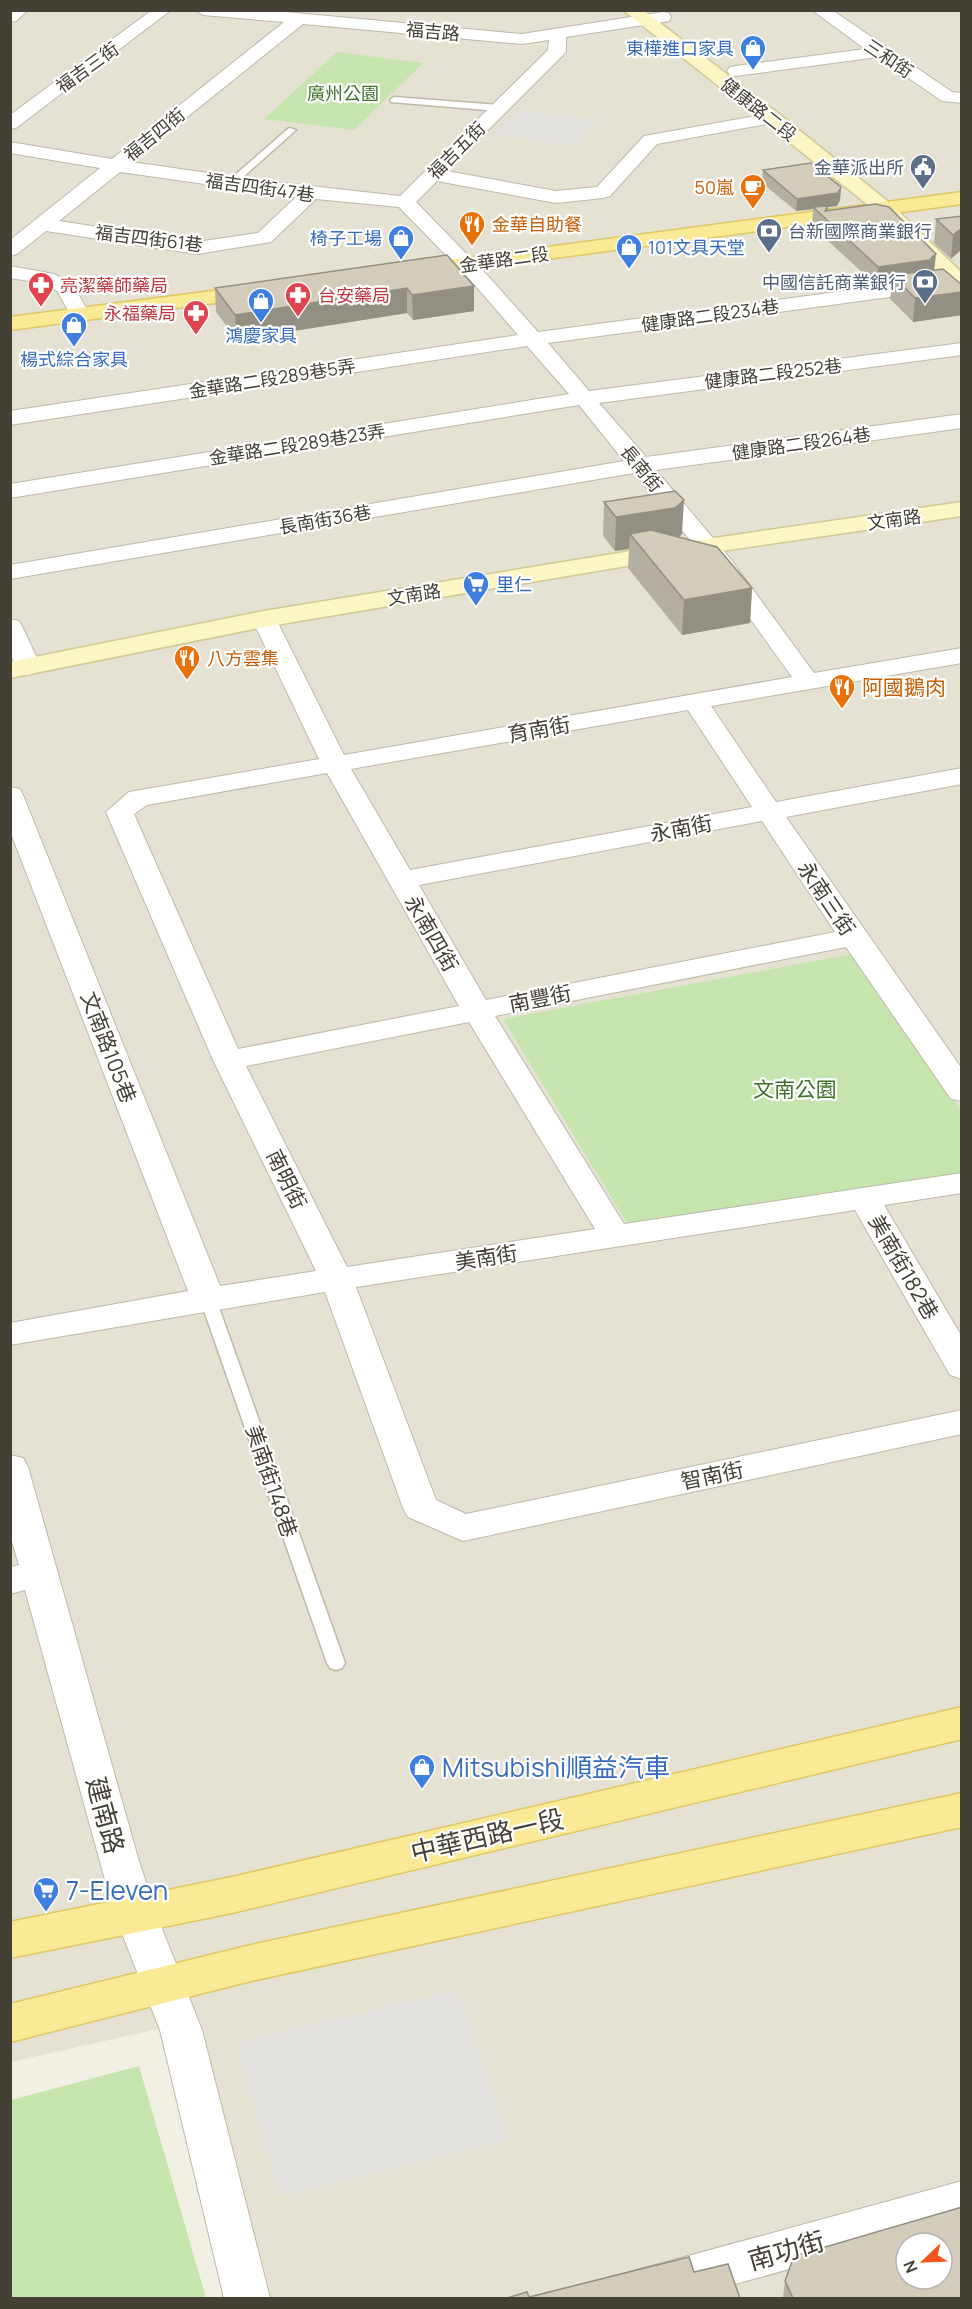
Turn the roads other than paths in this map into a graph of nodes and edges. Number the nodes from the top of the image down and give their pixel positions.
1 (20, 10) edge
2 (164, 10) edge
3 (203, 10) edge
4 (422, 10) edge
5 (820, 10) edge
6 (648, 14) edge
7 (10, 17) edge
8 (299, 19) junction
9 (407, 28) junction
10 (558, 33) junction
11 (880, 52) junction
12 (736, 71) junction
13 (962, 98) edge
14 (394, 100) dead end
15 (498, 108) junction
16 (772, 118) junction
17 (10, 124) edge
18 (292, 130) dead end
19 (10, 147) edge
20 (115, 166) junction
21 (432, 174) junction
22 (231, 183) junction
23 (310, 194) junction
24 (962, 198) edge
25 (405, 202) junction
26 (909, 205) junction
27 (884, 208) junction
28 (927, 222) dead end
29 (42, 224) junction
30 (10, 250) edge
31 (465, 264) junction
32 (10, 272) edge
33 (387, 275) edge
34 (960, 283) edge
35 (280, 288) edge
36 (80, 315) junction
37 (10, 324) edge
38 (532, 339) junction
39 (962, 348) edge
40 (584, 398) junction
41 (10, 418) edge
42 (962, 421) edge
43 (640, 465) junction
44 (10, 491) edge
45 (962, 509) edge
46 (706, 546) junction
47 (10, 573) edge
48 (264, 619) junction
49 (10, 626) edge
50 (962, 655) edge
51 (19, 669) edge
52 (808, 682) junction
53 (695, 702) junction
54 (335, 764) junction
55 (962, 776) edge
56 (10, 795) edge
57 (120, 812) joint
58 (769, 812) junction
59 (401, 880) junction
60 (853, 937) junction
61 (477, 1011) junction
62 (228, 1060) junction
63 (962, 1092) edge
64 (962, 1183) edge
65 (864, 1198) junction
66 (616, 1237) junction
67 (337, 1280) junction
68 (208, 1299) junction
69 (10, 1334) edge
70 (962, 1367) edge
71 (962, 1422) edge
72 (10, 1467) edge
73 (463, 1528) joint
74 (25, 1577) edge
75 (336, 1663) dead end
76 (962, 1723) edge
77 (962, 1810) edge
78 (136, 1916) junction
79 (10, 1940) edge
80 (165, 1984) junction
81 (10, 2023) edge
82 (962, 2201) edge
83 (720, 2284) edge
84 (247, 2298) edge
85 (611, 2298) edge

1 - 7 street
2 - 17 street, 福吉三街
3 - 8 street, 福吉路
4 - 9 street
5 - 11 street, 三和街
6 - 10 street, 福吉路
6 - 12 street, 健康路二段
6 - 16 street, 健康路二段
8 - 9 street, 福吉路
8 - 20 street, 福吉四街
9 - 10 street, 福吉路
10 - 15 street, 福吉五街
11 - 12 street
11 - 13 street, 三和街
12 - 26 street, 健康路二段
14 - 15 lane
15 - 21 street, 福吉五街
16 - 21 street
16 - 27 street, 健康路二段
18 - 22 lane
19 - 20 street, 福吉四街47巷
20 - 22 street, 福吉四街47巷
20 - 29 street, 福吉四街
21 - 25 street, 福吉五街
22 - 23 street, 福吉四街47巷
23 - 25 street, 福吉四街47巷
23 - 29 street, 福吉四街61巷
24 - 26 main road, 金華路二段
25 - 31 street
26 - 27 main road, 金華路二段
26 - 28 street, 健康路二段
27 - 31 main road, 金華路二段
27 - 34 street, 健康路二段
29 - 30 street, 福吉四街
31 - 33 main road, 金華路二段
31 - 38 street, 長南街
32 - 36 street
34 - 38 street, 健康路二段234巷
35 - 36 main road
36 - 37 main road
38 - 40 street, 長南街
38 - 41 street, 金華路二段289巷5弄
39 - 40 street, 健康路二段252巷
40 - 43 street, 長南街
40 - 44 street, 金華路二段289巷23弄
42 - 43 street, 健康路二段264巷
43 - 46 street, 長南街
43 - 47 street, 長南街36巷
45 - 46 street, 文南路
46 - 48 street, 文南路
46 - 52 street, 長南街
48 - 51 street, 文南路
48 - 54 street, 永南四街
49 - 51 street
50 - 52 street, 育南街
52 - 53 street, 育南街
53 - 54 street, 育南街
53 - 58 street, 永南三街
54 - 57 street, 育南街
54 - 59 street, 永南四街
55 - 58 street, 永南街
56 - 68 street, 文南路105巷
57 - 62 street, 南明街
58 - 59 street, 永南街
58 - 60 street, 永南三街
59 - 61 street, 永南四街
60 - 61 street, 南豐街
60 - 63 street, 永南三街
61 - 62 street, 南豐街
61 - 66 street, 永南四街
62 - 67 street, 南明街
64 - 65 street, 美南街
65 - 66 street, 美南街
65 - 70 street, 美南街182巷
66 - 67 street, 美南街
67 - 68 street, 美南街
67 - 73 street, 南明街
68 - 69 street, 美南街
68 - 75 lane, 美南街148巷
71 - 73 street, 智南街
72 - 74 street, 建南路
74 - 78 street, 建南路
76 - 78 main road, 中華西路一段
77 - 80 main road
78 - 79 main road, 中華西路一段
78 - 80 street, 建南路
80 - 81 main road
80 - 84 street, 建南路
82 - 83 street, 南功街
83 - 85 street, 南功街

